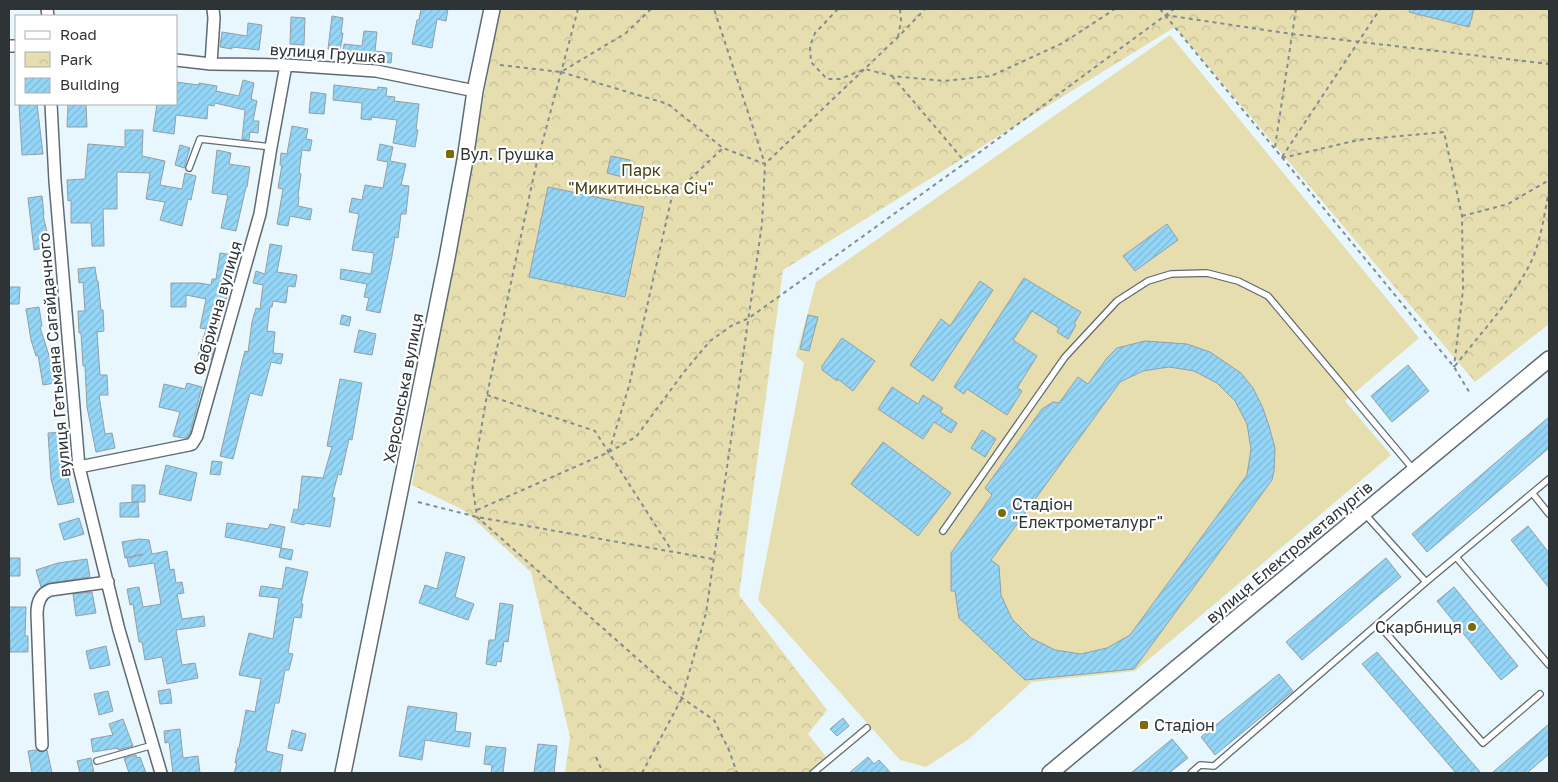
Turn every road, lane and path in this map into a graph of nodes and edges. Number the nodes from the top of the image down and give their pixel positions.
1 (213, 9) edge
2 (492, 9) edge
3 (578, 9) edge
4 (651, 9) edge
5 (714, 9) edge
6 (838, 9) edge
7 (900, 9) edge
8 (925, 9) edge
9 (1115, 9) edge
10 (1160, 9) edge
11 (1174, 9) edge
12 (1296, 9) edge
13 (1380, 9) edge
14 (1165, 15) junction
15 (1292, 34) junction
16 (898, 38) junction
17 (1358, 42) junction
18 (178, 60) edge
19 (211, 64) junction
20 (1549, 64) edge
21 (500, 65) dead end
22 (286, 66) junction
23 (865, 69) junction
24 (561, 72) junction
25 (892, 76) junction
26 (475, 91) junction
27 (51, 105) edge
28 (271, 147) junction
29 (723, 148) junction
30 (1274, 149) junction
31 (1282, 158) junction
32 (965, 162) junction
33 (764, 164) junction
34 (189, 168) dead end
35 (1549, 180) edge
36 (1549, 191) edge
37 (1462, 216) junction
38 (749, 318) junction
39 (1549, 359) edge
40 (1454, 367) junction
41 (487, 395) junction
42 (1471, 395) dead end
43 (609, 452) junction
44 (78, 467) junction
45 (1415, 470) junction
46 (1549, 479) edge
47 (1533, 494) junction
48 (418, 502) dead end
49 (476, 510) junction
50 (1364, 513) junction
51 (1549, 514) edge
52 (477, 517) junction
53 (943, 531) dead end
54 (672, 551) junction
55 (1456, 557) junction
56 (713, 559) junction
57 (108, 582) junction
58 (1426, 582) junction
59 (1378, 624) junction
60 (1549, 665) edge
61 (1540, 694) dead end
62 (682, 698) junction
63 (866, 728) dead end
64 (42, 745) dead end
65 (153, 745) junction
66 (596, 757) dead end
67 (98, 761) dead end
68 (161, 773) edge
69 (343, 773) edge
70 (603, 773) edge
71 (642, 773) edge
72 (736, 773) edge
73 (813, 773) edge
74 (1050, 773) edge
75 (1191, 773) edge

1 - 19 street
2 - 26 main road, Херсонська вулиця
3 - 24 path
4 - 24 path
5 - 33 path
6 - 23 path
7 - 16 path
8 - 16 path
9 - 25 path
10 - 14 path
11 - 14 path
12 - 15 path
13 - 17 path
14 - 15 path
14 - 30 path
14 - 32 path
15 - 17 path
15 - 30 path
16 - 23 path
17 - 20 path
17 - 31 path
18 - 19 street, вулиця Грушка
19 - 22 street, вулиця Грушка
21 - 24 path
22 - 26 street, вулиця Грушка
22 - 28 street, Фабрична вулиця
23 - 25 path
23 - 33 path
24 - 29 path
24 - 41 path
25 - 32 path
26 - 69 main road, Херсонська вулиця
27 - 44 street, вулиця Гетьмана Сагайдачного
28 - 34 lane
28 - 44 street, Фабрична вулиця
29 - 33 path
29 - 43 path
30 - 31 path
31 - 37 path
31 - 40 path
32 - 38 path
33 - 38 path
35 - 37 path
36 - 40 path
37 - 40 path
38 - 43 path
38 - 56 path
39 - 45 main road, вулиця Електрометалургів
40 - 42 path
41 - 43 path
41 - 49 path
43 - 49 path
43 - 54 path
44 - 57 street, вулиця Гетьмана Сагайдачного
45 - 50 main road, вулиця Електрометалургів
45 - 53 lane
46 - 47 lane
47 - 51 lane
47 - 55 lane
48 - 52 path
49 - 52 path
50 - 58 lane
50 - 74 main road, вулиця Електрометалургів
52 - 54 path
52 - 62 path
54 - 56 path
55 - 58 lane
55 - 60 lane
56 - 62 path
57 - 64 street
57 - 65 street, вулиця Гетьмана Сагайдачного
58 - 59 lane
59 - 61 lane
59 - 75 lane
62 - 71 path
62 - 72 path
63 - 73 lane
65 - 67 lane
65 - 68 street, вулиця Гетьмана Сагайдачного
66 - 70 path

